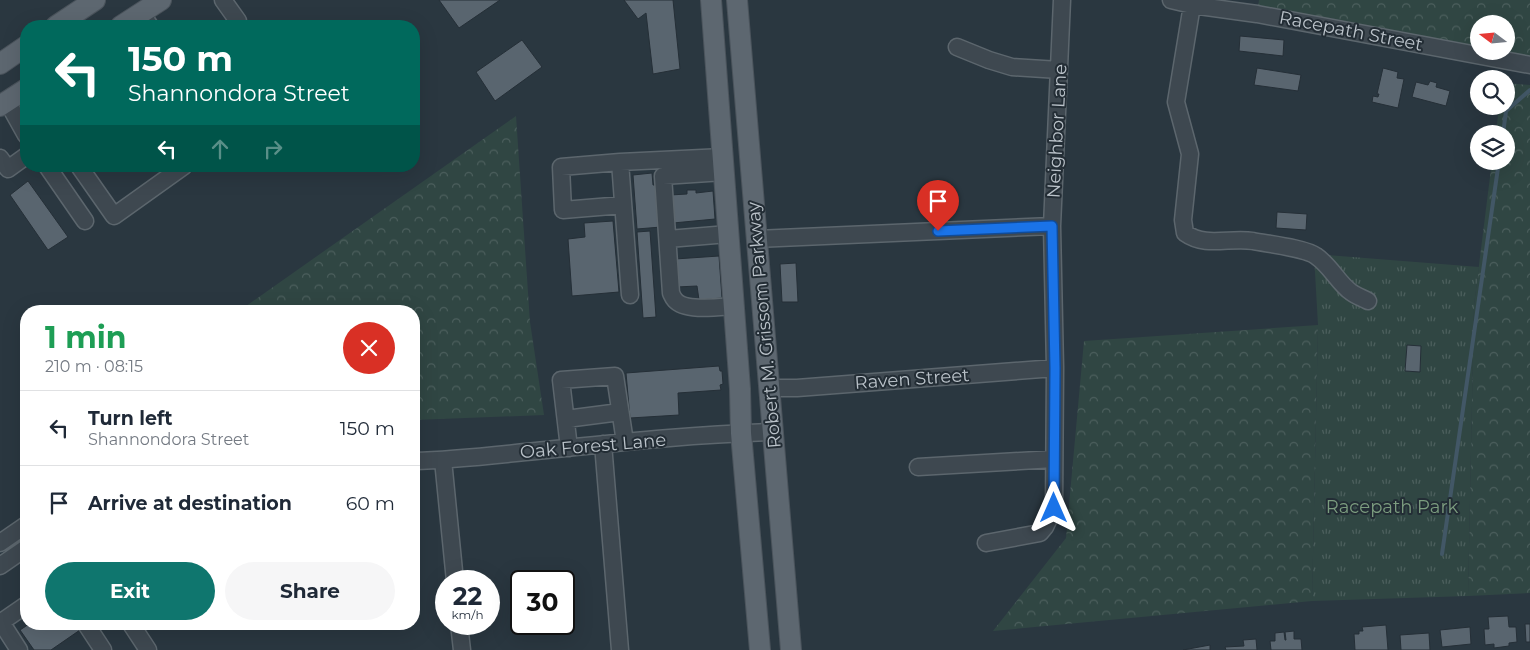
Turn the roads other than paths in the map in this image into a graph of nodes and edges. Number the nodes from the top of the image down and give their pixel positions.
1 (95, 0) edge
2 (161, 0) edge
3 (223, 0) edge
4 (711, 0) edge
5 (737, 0) edge
6 (1062, 0) edge
7 (1171, 0) edge
8 (1192, 6) junction
9 (65, 20) edge
10 (146, 20) edge
11 (237, 20) edge
12 (957, 47) dead end
13 (20, 50) edge
14 (0, 64) edge
15 (1530, 65) edge
16 (1060, 70) junction
17 (20, 92) edge
18 (2, 99) edge
19 (20, 126) edge
20 (0, 158) edge
21 (20, 160) edge
22 (620, 162) junction
23 (723, 164) junction
24 (51, 172) edge
25 (83, 172) edge
26 (176, 172) edge
27 (623, 205) junction
28 (85, 221) dead end
29 (1052, 226) junction
30 (728, 234) junction
31 (757, 238) junction
32 (668, 239) junction
33 (630, 296) dead end
34 (1368, 301) dead end
35 (733, 306) junction
36 (1055, 368) junction
37 (769, 388) junction
38 (620, 412) junction
39 (566, 419) junction
40 (772, 432) junction
41 (741, 433) junction
42 (625, 442) junction
43 (603, 444) junction
44 (569, 448) junction
45 (1054, 458) junction
46 (443, 460) junction
47 (420, 461) edge
48 (918, 468) dead end
49 (20, 529) edge
50 (0, 543) edge
51 (986, 543) dead end
52 (20, 552) edge
53 (0, 566) edge
54 (454, 570) edge
55 (20, 609) edge
56 (0, 623) edge
57 (90, 630) edge
58 (135, 630) edge
59 (460, 635) edge
60 (19, 650) edge
61 (103, 650) edge
62 (148, 650) edge
63 (462, 650) edge
64 (620, 650) edge
65 (760, 650) edge
66 (790, 650) edge

1 - 9 main road
2 - 10 main road
3 - 11 street
4 - 23 main road, Robert M. Grissom Parkway
5 - 31 main road, Robert M. Grissom Parkway
6 - 16 street, Neighbor Lane
7 - 8 street, Racepath Street
8 - 15 street, Racepath Street
8 - 34 street
12 - 16 street
13 - 14 main road
16 - 29 street, Neighbor Lane
17 - 18 main road
18 - 19 street
20 - 21 street
22 - 23 street
22 - 27 street
22 - 27 street
23 - 30 main road, Robert M. Grissom Parkway
23 - 32 street
24 - 28 street
25 - 26 street
27 - 33 street
29 - 31 street
29 - 36 street, Neighbor Lane
30 - 32 street
30 - 35 main road, Robert M. Grissom Parkway
31 - 37 main road, Robert M. Grissom Parkway
32 - 35 street
35 - 41 main road, Robert M. Grissom Parkway
36 - 37 street, Raven Street
36 - 45 street, Neighbor Lane
37 - 40 main road, Robert M. Grissom Parkway
38 - 39 street
38 - 39 street
38 - 42 street
39 - 44 street
40 - 41 street, Oak Forest Lane
40 - 66 main road, Robert M. Grissom Parkway
41 - 42 street, Oak Forest Lane
41 - 65 main road, Robert M. Grissom Parkway
42 - 43 street, Oak Forest Lane
43 - 44 street, Oak Forest Lane
43 - 64 street
44 - 46 street, Oak Forest Lane
45 - 48 street
45 - 51 street, Neighbor Lane
46 - 47 street, Oak Forest Lane
46 - 54 street
49 - 50 street
52 - 53 street
55 - 56 street
56 - 60 street
57 - 61 street
58 - 62 street
59 - 63 street

